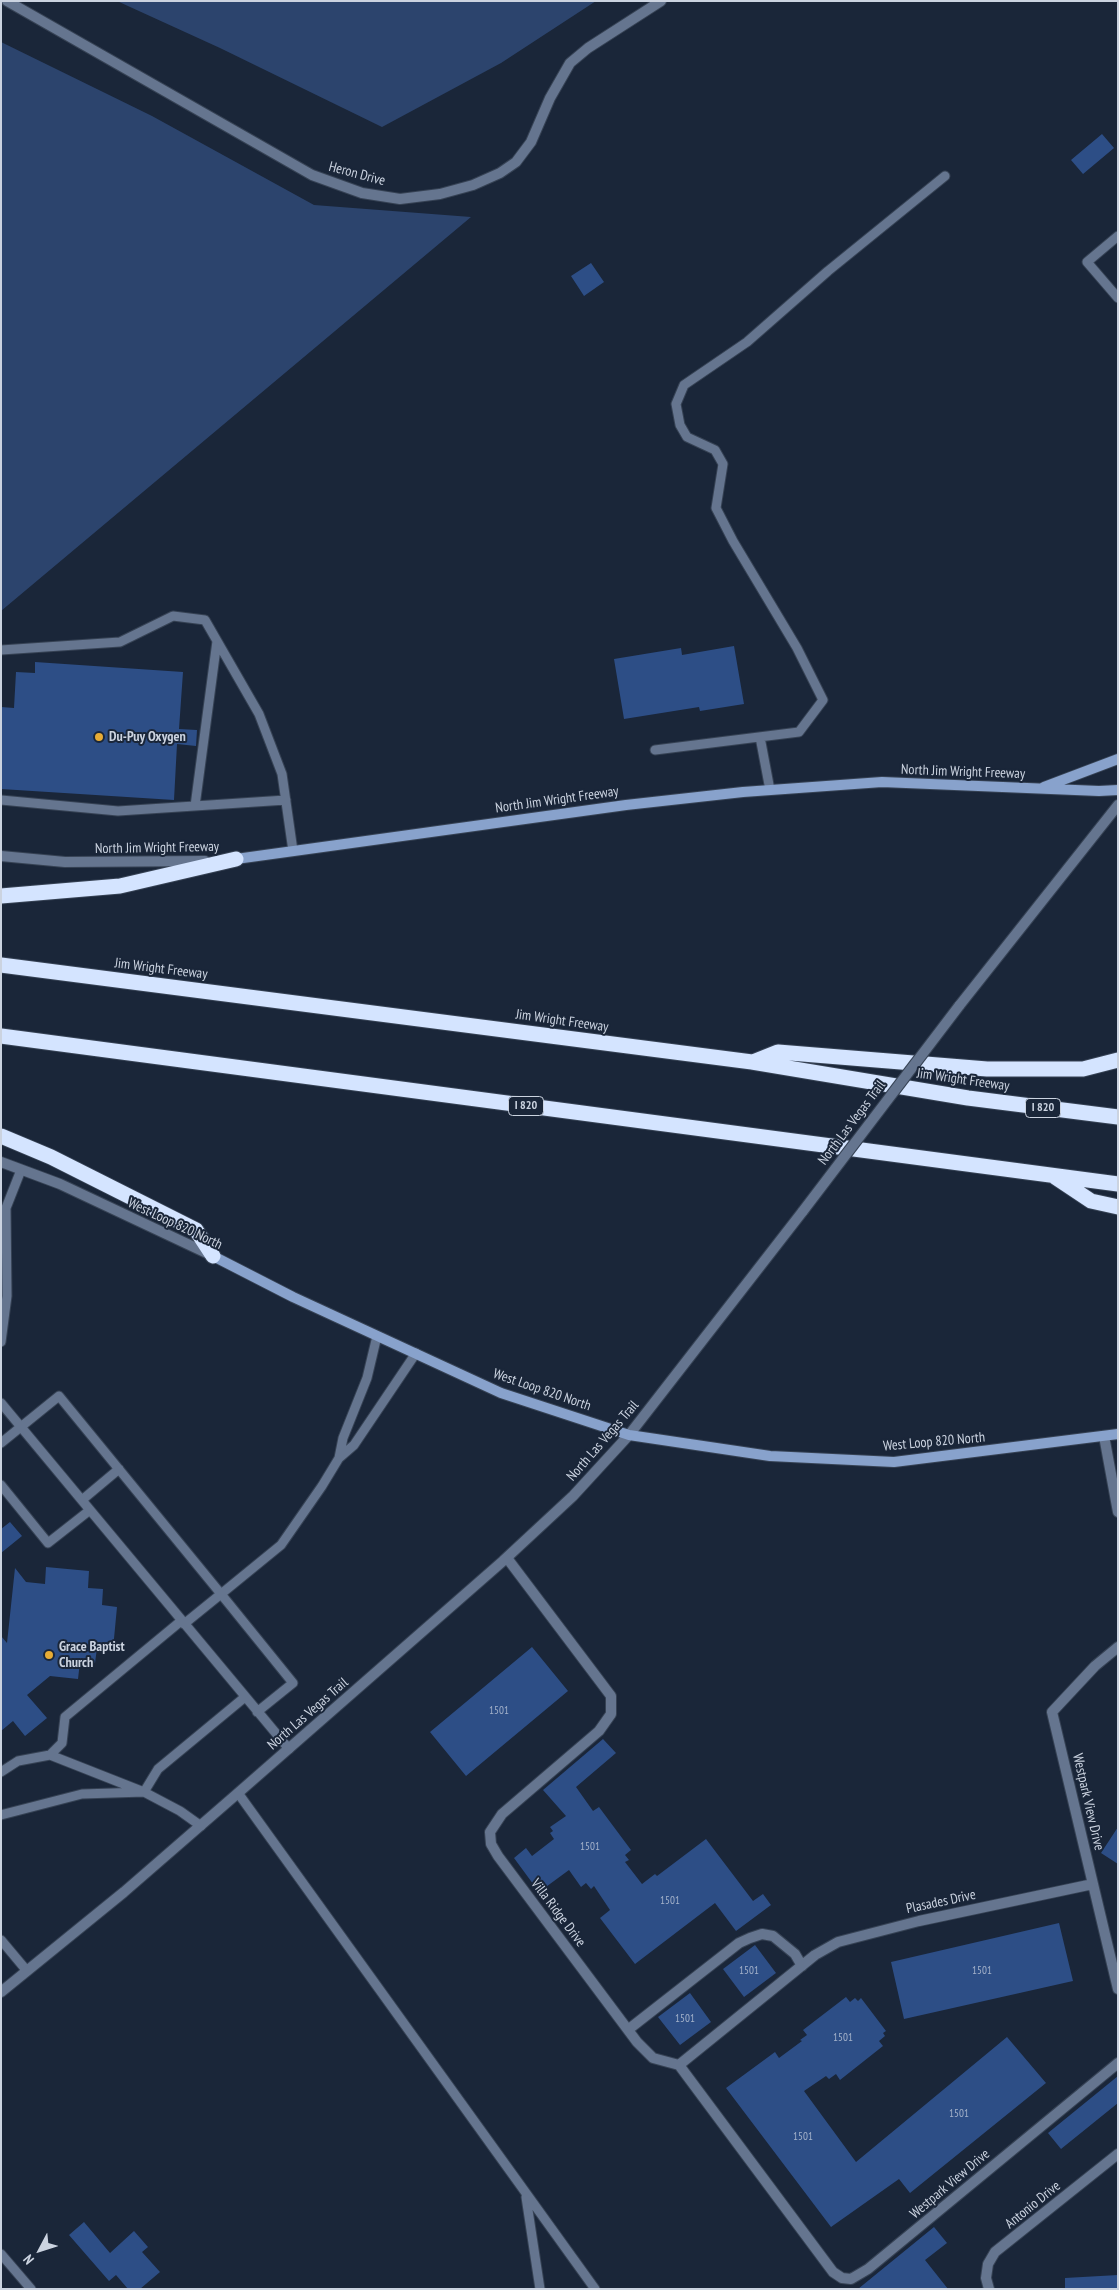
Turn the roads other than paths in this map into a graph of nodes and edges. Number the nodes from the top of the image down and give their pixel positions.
1 (7, 1) edge
2 (661, 1) edge
3 (945, 176) dead end
4 (1118, 236) edge
5 (1118, 298) edge
6 (217, 641) junction
7 (1, 650) edge
8 (760, 737) junction
9 (655, 750) dead end
10 (1118, 759) edge
11 (1039, 789) junction
12 (770, 790) junction
13 (1118, 790) edge
14 (1, 800) edge
15 (286, 800) junction
16 (1118, 805) edge
17 (195, 806) junction
18 (293, 851) junction
19 (1, 856) edge
20 (236, 859) junction
21 (1, 896) edge
22 (1, 965) edge
23 (1, 1036) edge
24 (1118, 1060) edge
25 (752, 1062) junction
26 (1118, 1117) edge
27 (1, 1136) edge
28 (1, 1162) edge
29 (22, 1170) junction
30 (1052, 1175) junction
31 (1118, 1184) edge
32 (1118, 1208) edge
33 (213, 1256) junction
34 (377, 1336) junction
35 (1, 1342) edge
36 (416, 1353) junction
37 (1, 1403) edge
38 (22, 1427) junction
39 (1118, 1434) edge
40 (630, 1435) junction
41 (1104, 1436) junction
42 (1, 1443) edge
43 (339, 1458) junction
44 (119, 1469) junction
45 (1, 1485) edge
46 (82, 1500) junction
47 (90, 1510) junction
48 (1118, 1512) edge
49 (507, 1558) junction
50 (221, 1594) junction
51 (182, 1622) junction
52 (1118, 1647) edge
53 (245, 1697) junction
54 (257, 1712) junction
55 (288, 1749) junction
56 (50, 1755) junction
57 (1, 1772) edge
58 (144, 1792) junction
59 (238, 1793) junction
60 (1, 1815) edge
61 (201, 1826) junction
62 (1093, 1884) junction
63 (1, 1940) edge
64 (802, 1966) junction
65 (28, 1971) junction
66 (1118, 1989) edge
67 (1, 1992) edge
68 (629, 2030) junction
69 (1118, 2063) edge
70 (679, 2065) junction
71 (1118, 2154) edge
72 (526, 2195) junction
73 (1, 2254) edge
74 (31, 2289) edge
75 (540, 2289) edge
76 (595, 2289) edge
77 (989, 2289) edge

1 - 2 street, Heron Drive
3 - 8 lane
4 - 5 lane
6 - 7 lane
6 - 15 lane
6 - 17 lane
8 - 9 lane
8 - 12 lane
10 - 11 main road
11 - 12 main road, North Jim Wright Freeway
11 - 13 main road, North Jim Wright Freeway
12 - 18 main road, North Jim Wright Freeway
14 - 17 lane
15 - 17 lane
15 - 18 lane
16 - 40 street, North Las Vegas Trail, bridge
18 - 20 main road, North Jim Wright Freeway
19 - 20 street, North Jim Wright Freeway
20 - 21 highway
22 - 25 highway, Jim Wright Freeway / I 820
23 - 30 highway, I 820
24 - 25 highway
25 - 26 highway, Jim Wright Freeway / I 820
27 - 33 highway
28 - 29 street, West Loop 820 North
29 - 33 street, West Loop 820 North
29 - 35 lane
30 - 31 highway, I 820
30 - 32 highway
33 - 34 main road, West Loop 820 North
34 - 36 main road, West Loop 820 North
34 - 43 lane
36 - 40 main road, West Loop 820 North
36 - 43 lane
37 - 38 lane
38 - 42 lane
38 - 44 lane
38 - 46 lane
39 - 41 main road, West Loop 820 North
40 - 41 main road, West Loop 820 North
40 - 49 street, North Las Vegas Trail
41 - 48 street
43 - 50 lane
44 - 46 lane
44 - 50 lane
45 - 47 lane
46 - 47 lane
47 - 51 lane
49 - 55 street, North Las Vegas Trail
49 - 68 street, Villa Ridge Drive
50 - 51 lane
50 - 54 lane
51 - 53 lane
51 - 56 lane
52 - 62 street, Westpark View Drive
53 - 54 lane
53 - 58 lane
54 - 55 lane
55 - 59 street, North Las Vegas Trail
56 - 57 lane
56 - 58 lane
58 - 60 lane
58 - 61 lane
59 - 61 street, North Las Vegas Trail
59 - 72 lane
61 - 65 street, North Las Vegas Trail
62 - 64 street, Plasades Drive
62 - 66 street, Westpark View Drive
63 - 65 lane
64 - 68 street
64 - 70 street, Plasades Drive
65 - 67 street, North Las Vegas Trail
68 - 70 street, Villa Ridge Drive
69 - 70 street, Westpark View Drive
71 - 77 street, Antonio Drive
72 - 75 lane
72 - 76 lane
73 - 74 lane

